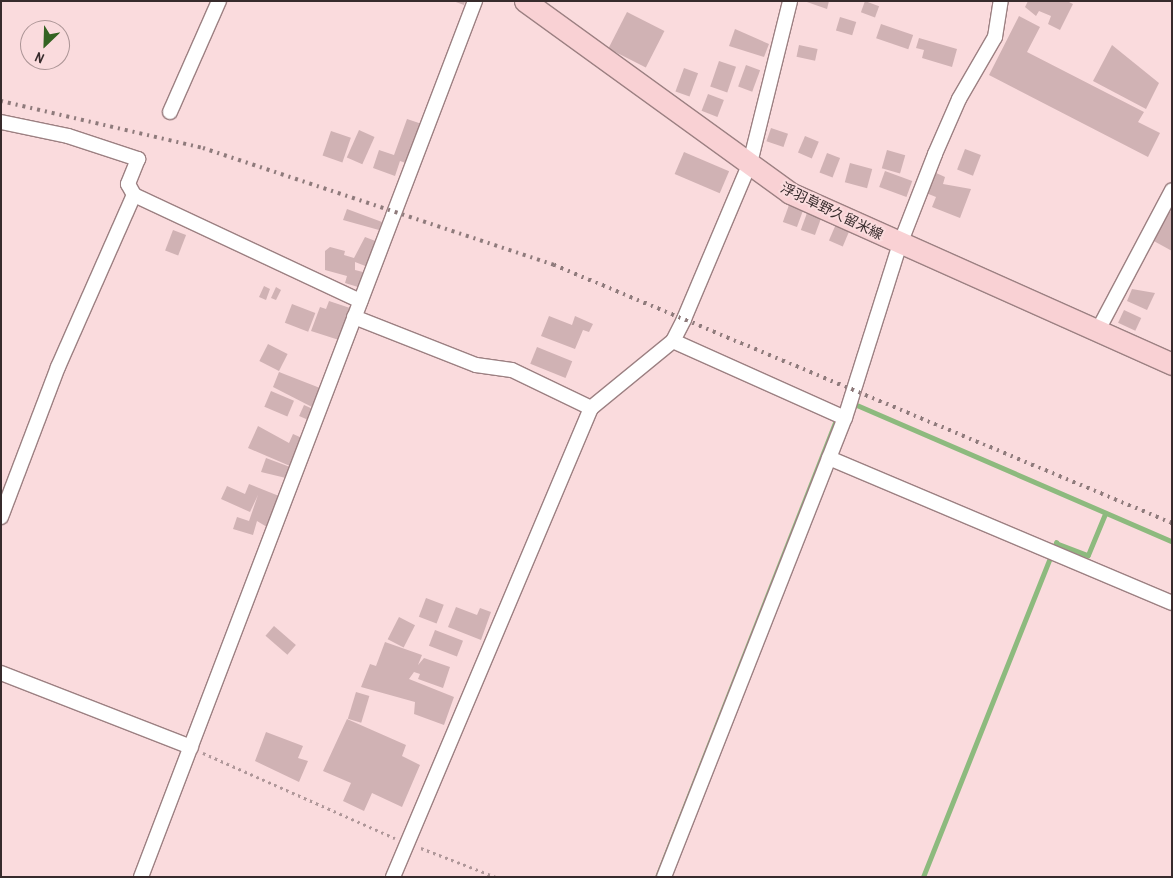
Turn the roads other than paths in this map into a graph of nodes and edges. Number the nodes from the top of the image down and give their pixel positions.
1 (219, 1) edge
2 (476, 1) edge
3 (525, 1) edge
4 (790, 1) edge
5 (1001, 1) edge
6 (170, 112) dead end
7 (1, 122) edge
8 (750, 163) junction
9 (1172, 190) edge
10 (134, 195) junction
11 (900, 244) junction
12 (360, 301) junction
13 (354, 317) junction
14 (1098, 330) junction
15 (673, 341) junction
16 (1172, 364) edge
17 (591, 408) junction
18 (846, 418) junction
19 (829, 458) junction
20 (1, 517) edge
21 (1172, 603) edge
22 (1, 673) edge
23 (191, 747) junction
24 (141, 877) edge
25 (393, 877) edge
26 (664, 877) edge

1 - 6 street
2 - 12 street
3 - 8 main road, 浮羽草野久留米線
4 - 8 street
5 - 11 street
7 - 10 street
8 - 11 main road, 浮羽草野久留米線
8 - 15 street
9 - 14 street
10 - 12 street
10 - 20 street
11 - 14 main road, 浮羽草野久留米線
11 - 18 street
12 - 13 street
13 - 17 street
13 - 23 street
14 - 16 main road, 浮羽草野久留米線
15 - 17 street
15 - 18 street
17 - 25 street
18 - 19 street
19 - 21 street
19 - 26 street
22 - 23 street
23 - 24 street

